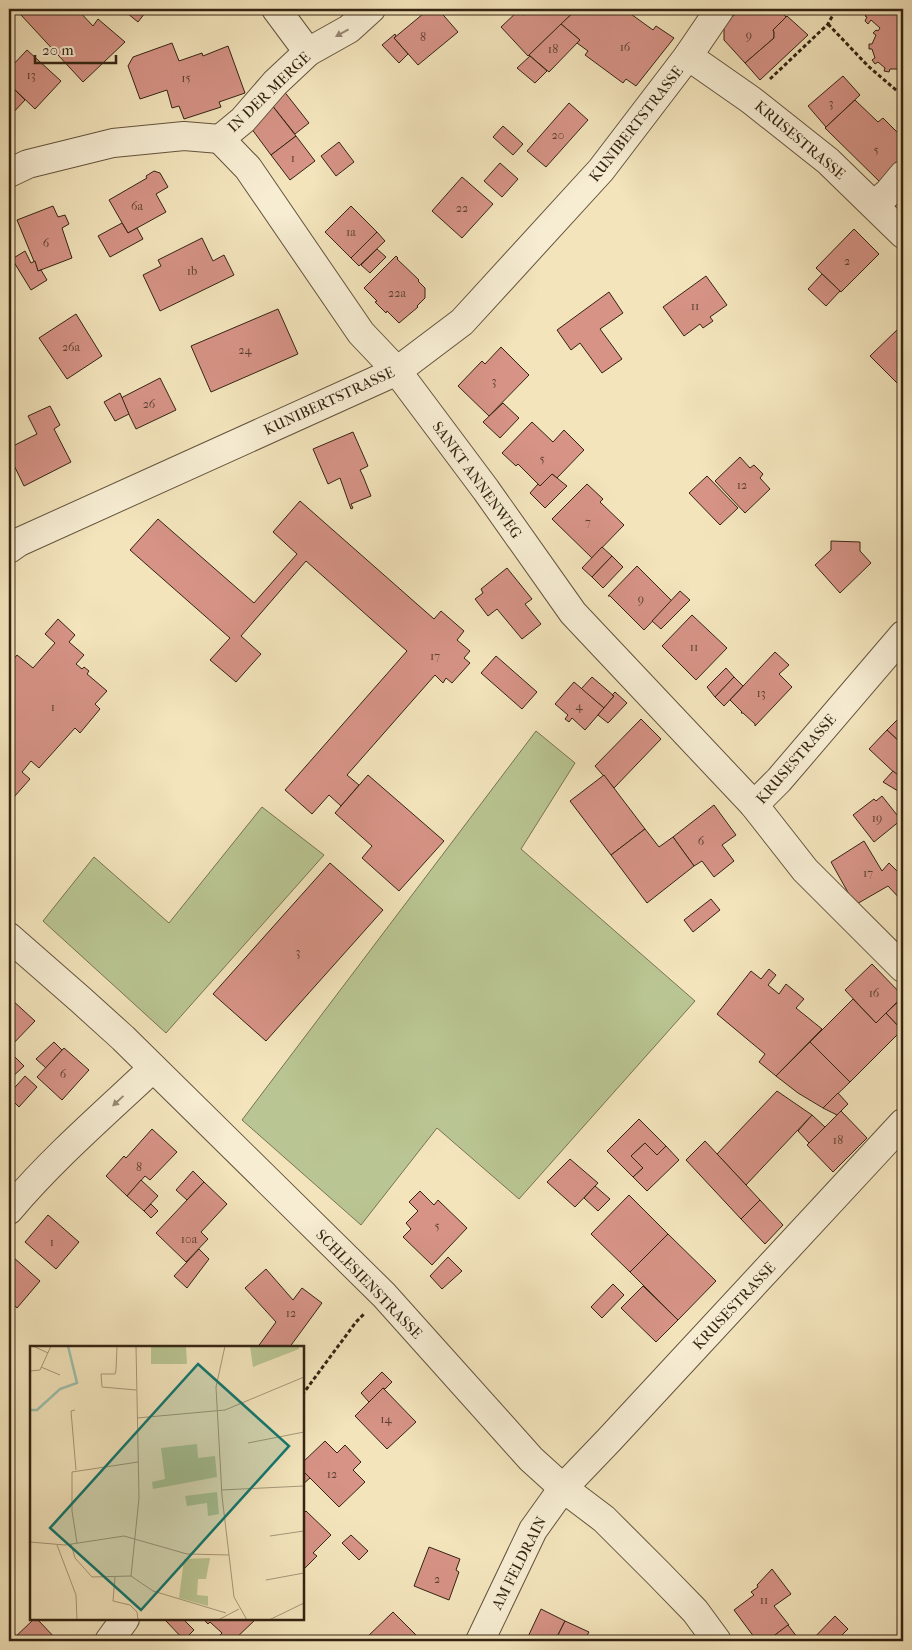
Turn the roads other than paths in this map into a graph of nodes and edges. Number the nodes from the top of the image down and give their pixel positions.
1 (276, 9) edge
2 (371, 9) edge
3 (714, 11) edge
4 (308, 52) junction
5 (688, 56) junction
6 (220, 138) junction
7 (9, 173) edge
8 (903, 175) edge
9 (874, 205) junction
10 (903, 234) edge
11 (397, 371) junction
12 (9, 549) edge
13 (903, 636) edge
14 (754, 805) junction
15 (9, 937) edge
16 (903, 968) edge
17 (153, 1068) junction
18 (903, 1123) edge
19 (9, 1210) edge
20 (563, 1488) junction
21 (124, 1620) edge
22 (109, 1641) edge
23 (480, 1641) edge
24 (717, 1641) edge

1 - 4 street
2 -> 4 street, IN DER MERGE
3 - 5 street, KUNIBERTSTRASSE
4 - 6 street, IN DER MERGE
5 - 9 street, KRUSESTRASSE
5 - 11 street, KUNIBERTSTRASSE
6 - 7 street, IN DER MERGE
6 - 11 street, SANKT ANNENWEG
8 - 9 street
9 - 10 street, KRUSESTRASSE
11 - 12 street, KUNIBERTSTRASSE
11 - 14 street, SANKT ANNENWEG
13 - 14 street, KRUSESTRASSE
14 - 16 street, KRUSESTRASSE
15 - 17 street, SCHLESIENSTRASSE
17 -> 19 street
17 - 20 street, SCHLESIENSTRASSE
18 - 20 street, KRUSESTRASSE
20 - 23 street, AM FELDRAIN
20 - 24 street, SCHLESIENSTRASSE
21 - 22 street

